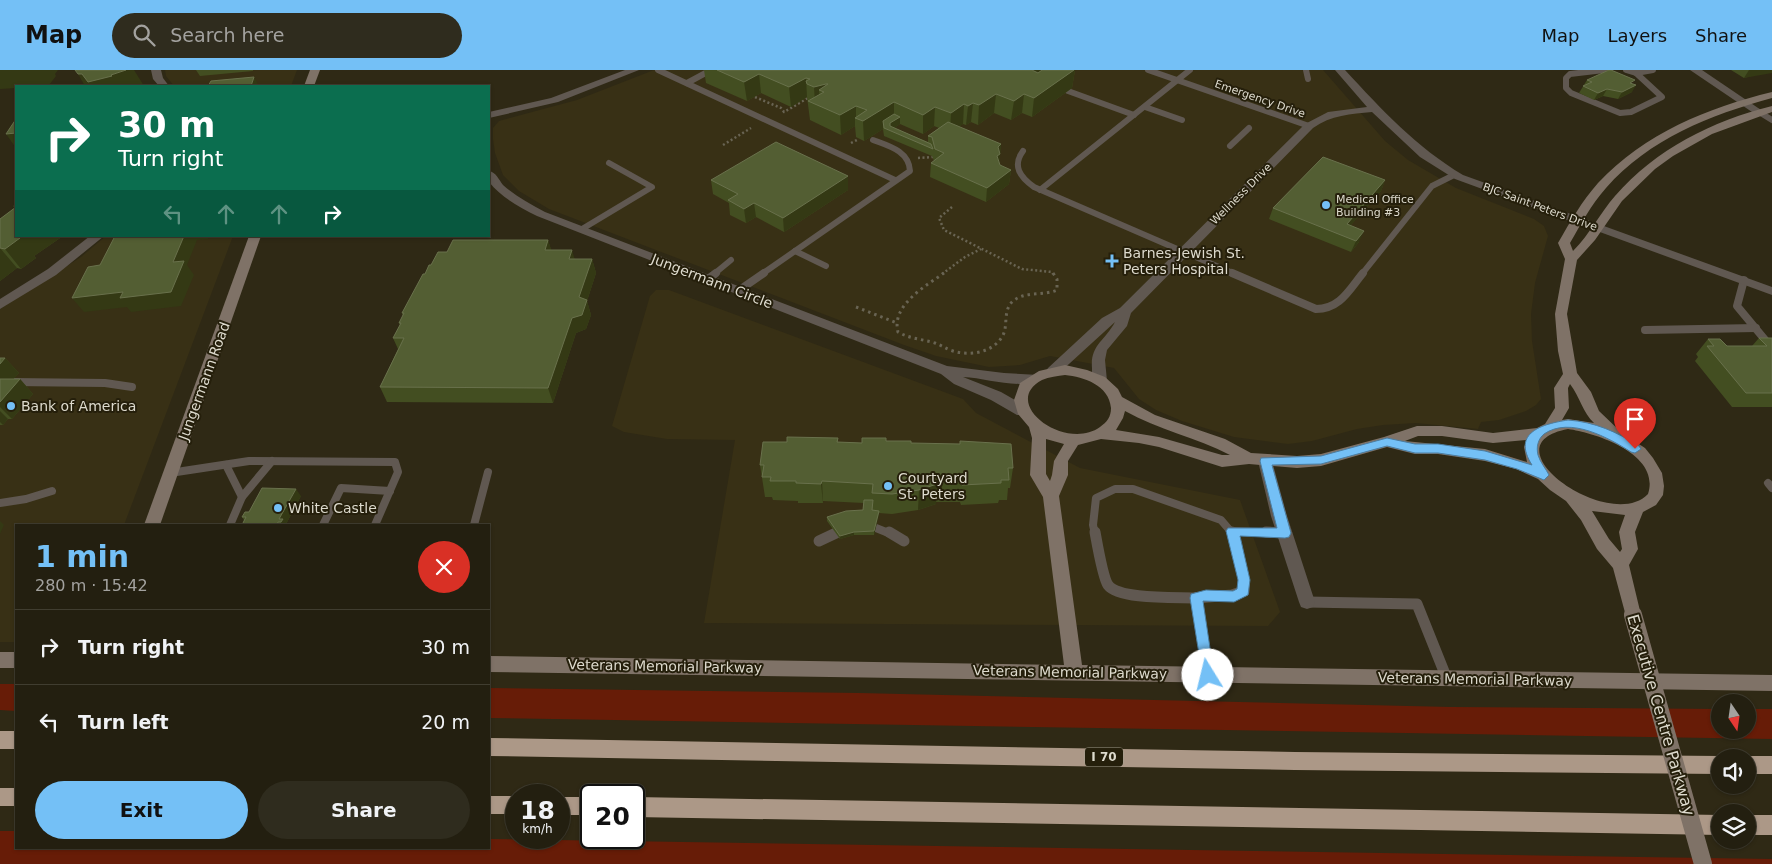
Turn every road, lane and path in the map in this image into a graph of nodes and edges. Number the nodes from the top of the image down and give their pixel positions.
1 (156, 70) edge
2 (315, 70) edge
3 (634, 70) edge
4 (658, 70) edge
5 (711, 70) edge
6 (1148, 70) edge
7 (1190, 70) edge
8 (1306, 70) edge
9 (1340, 70) edge
10 (1604, 70) edge
11 (1626, 70) edge
12 (1653, 70) edge
13 (1695, 70) edge
14 (1636, 72) junction
15 (1308, 80) dead end
16 (1177, 81) junction
17 (687, 83) junction
18 (163, 85) edge
19 (309, 85) edge
20 (1068, 91) dead end
21 (1772, 95) edge
22 (755, 97) edge
23 (808, 98) edge
24 (1742, 102) junction
25 (1145, 106) junction
26 (1375, 108) junction
27 (1772, 109) edge
28 (1759, 112) junction
29 (490, 114) edge
30 (1134, 115) junction
31 (1182, 120) dead end
32 (1772, 120) edge
33 (1309, 126) junction
34 (751, 128) dead end
35 (1249, 128) dead end
36 (859, 139) edge
37 (873, 140) edge
38 (851, 143) dead end
39 (723, 145) dead end
40 (1230, 146) dead end
41 (1023, 151) dead end
42 (933, 157) edge
43 (917, 158) dead end
44 (609, 163) dead end
45 (490, 175) edge
46 (1454, 175) junction
47 (895, 180) junction
48 (1040, 190) junction
49 (952, 207) dead end
50 (1576, 221) junction
51 (1598, 228) junction
52 (582, 229) junction
53 (97, 237) edge
54 (255, 237) edge
55 (981, 249) junction
56 (795, 251) junction
57 (1184, 251) junction
58 (1571, 259) junction
59 (731, 260) dead end
60 (826, 266) dead end
61 (708, 279) junction
62 (1744, 280) junction
63 (738, 291) junction
64 (1772, 291) edge
65 (0, 305) edge
66 (856, 307) dead end
67 (1124, 311) junction
68 (897, 323) junction
69 (1756, 328) junction
70 (1646, 330) dead end
71 (1772, 348) edge
72 (946, 371) junction
73 (1053, 371) junction
74 (1570, 374) junction
75 (1034, 378) junction
76 (1100, 381) junction
77 (11, 382) edge
78 (132, 387) dead end
79 (1116, 400) junction
80 (1022, 411) junction
81 (1036, 427) junction
82 (1544, 430) junction
83 (1100, 434) junction
84 (1617, 437) junction
85 (1074, 439) junction
86 (1387, 442) junction
87 (1249, 458) junction
88 (272, 461) junction
89 (1265, 461) junction
90 (226, 465) junction
91 (488, 472) dead end
92 (170, 473) junction
93 (1544, 475) junction
94 (52, 491) dead end
95 (390, 491) junction
96 (1568, 495) junction
97 (1051, 496) junction
98 (242, 497) junction
99 (0, 503) edge
100 (1637, 508) junction
101 (152, 524) edge
102 (230, 524) edge
103 (323, 524) edge
104 (375, 524) edge
105 (474, 524) edge
106 (876, 528) edge
107 (1232, 531) junction
108 (836, 533) edge
109 (1285, 533) junction
110 (819, 541) dead end
111 (904, 541) dead end
112 (1621, 565) junction
113 (1196, 598) junction
114 (1307, 602) joint
115 (0, 660) edge
116 (15, 660) edge
117 (490, 664) edge
118 (1074, 672) junction
119 (1208, 675) junction
120 (1447, 679) junction
121 (1772, 683) edge
122 (0, 740) edge
123 (15, 740) edge
124 (490, 747) edge
125 (1711, 765) edge
126 (1756, 765) edge
127 (1772, 765) edge
128 (0, 797) edge
129 (15, 797) edge
130 (490, 805) edge
131 (505, 805) edge
132 (645, 807) edge
133 (1711, 825) edge
134 (1756, 825) edge
135 (1772, 825) edge
136 (1703, 864) edge

1 - 18 street
2 - 19 street
3 - 29 street
4 - 17 lane
5 - 17 lane
6 - 16 lane, Emergency Drive
7 - 16 lane
8 - 15 lane
9 - 26 street, BJC Saint Peters Drive
10 - 14 lane
11 - 14 lane
12 - 14 lane
13 - 24 street
16 - 25 lane
16 - 33 lane, Emergency Drive
17 - 47 lane
20 - 30 lane
21 - 24 street
22 - 23 path
24 - 28 street
24 - 50 street
25 - 30 lane
25 - 31 lane
26 - 33 street, Wellness Drive
26 - 46 street, BJC Saint Peters Drive
27 - 28 street
28 - 32 lane
28 - 51 street
30 - 48 lane
33 - 57 street, Wellness Drive
34 - 39 path
35 - 40 lane
36 - 38 path
37 - 47 lane
41 - 48 lane
42 - 43 path
44 - 52 lane
45 - 52 street, Jungermann Circle
46 - 50 street, BJC Saint Peters Drive
46 - 57 lane
47 - 56 lane
48 - 57 lane
49 - 55 path
50 - 51 street, BJC Saint Peters Drive
50 - 58 street
51 - 58 street
51 - 62 street, BJC Saint Peters Drive
52 - 61 street, Jungermann Circle
53 - 65 street
54 - 92 street, Jungermann Road
55 - 68 path
55 - 68 path
56 - 60 lane
56 - 63 lane
57 - 67 street, Wellness Drive
58 - 74 street
59 - 61 lane
61 - 63 street, Jungermann Circle
62 - 64 street, BJC Saint Peters Drive
62 - 69 lane
63 - 72 street, Jungermann Circle
66 - 68 path
67 - 73 street, Wellness Drive
67 - 76 street, Wellness Drive
69 - 70 lane
69 - 71 lane
72 - 75 street, Jungermann Circle
72 - 80 street, Jungermann Circle
73 - 75 street
73 - 76 street
74 - 82 street
74 - 84 street
75 - 80 street
76 - 79 street
77 - 78 lane
79 - 83 street
79 - 87 street
80 - 81 street
81 - 85 street
81 - 97 street
82 - 84 street
82 - 86 street
82 - 93 street
83 - 85 street
83 - 87 street
84 - 100 street
85 - 97 street
86 - 89 street
86 - 93 street
87 - 89 street
88 - 90 lane
88 - 95 lane
88 - 98 lane
89 - 109 street
90 - 92 lane
90 - 98 lane
91 - 105 lane
92 - 101 street, Jungermann Road
93 - 96 street
94 - 99 lane
95 - 103 lane
95 - 104 lane
96 - 100 street
96 - 112 street, Executive Centre Parkway
97 - 118 street
98 - 102 lane
100 - 112 street
106 - 111 lane
107 - 109 lane
107 - 113 lane
107 - 113 lane
108 - 110 lane
109 - 114 street
112 - 136 street, Executive Centre Parkway, bridge
113 - 119 lane
114 - 120 lane
115 - 116 street
117 - 118 street, Veterans Memorial Parkway
118 - 119 street, Veterans Memorial Parkway
119 - 120 street, Veterans Memorial Parkway
120 - 121 street, Veterans Memorial Parkway
122 - 123 highway
124 - 125 highway, I 70
126 - 127 highway
128 - 129 highway
130 - 131 highway
132 - 133 highway
134 - 135 highway

